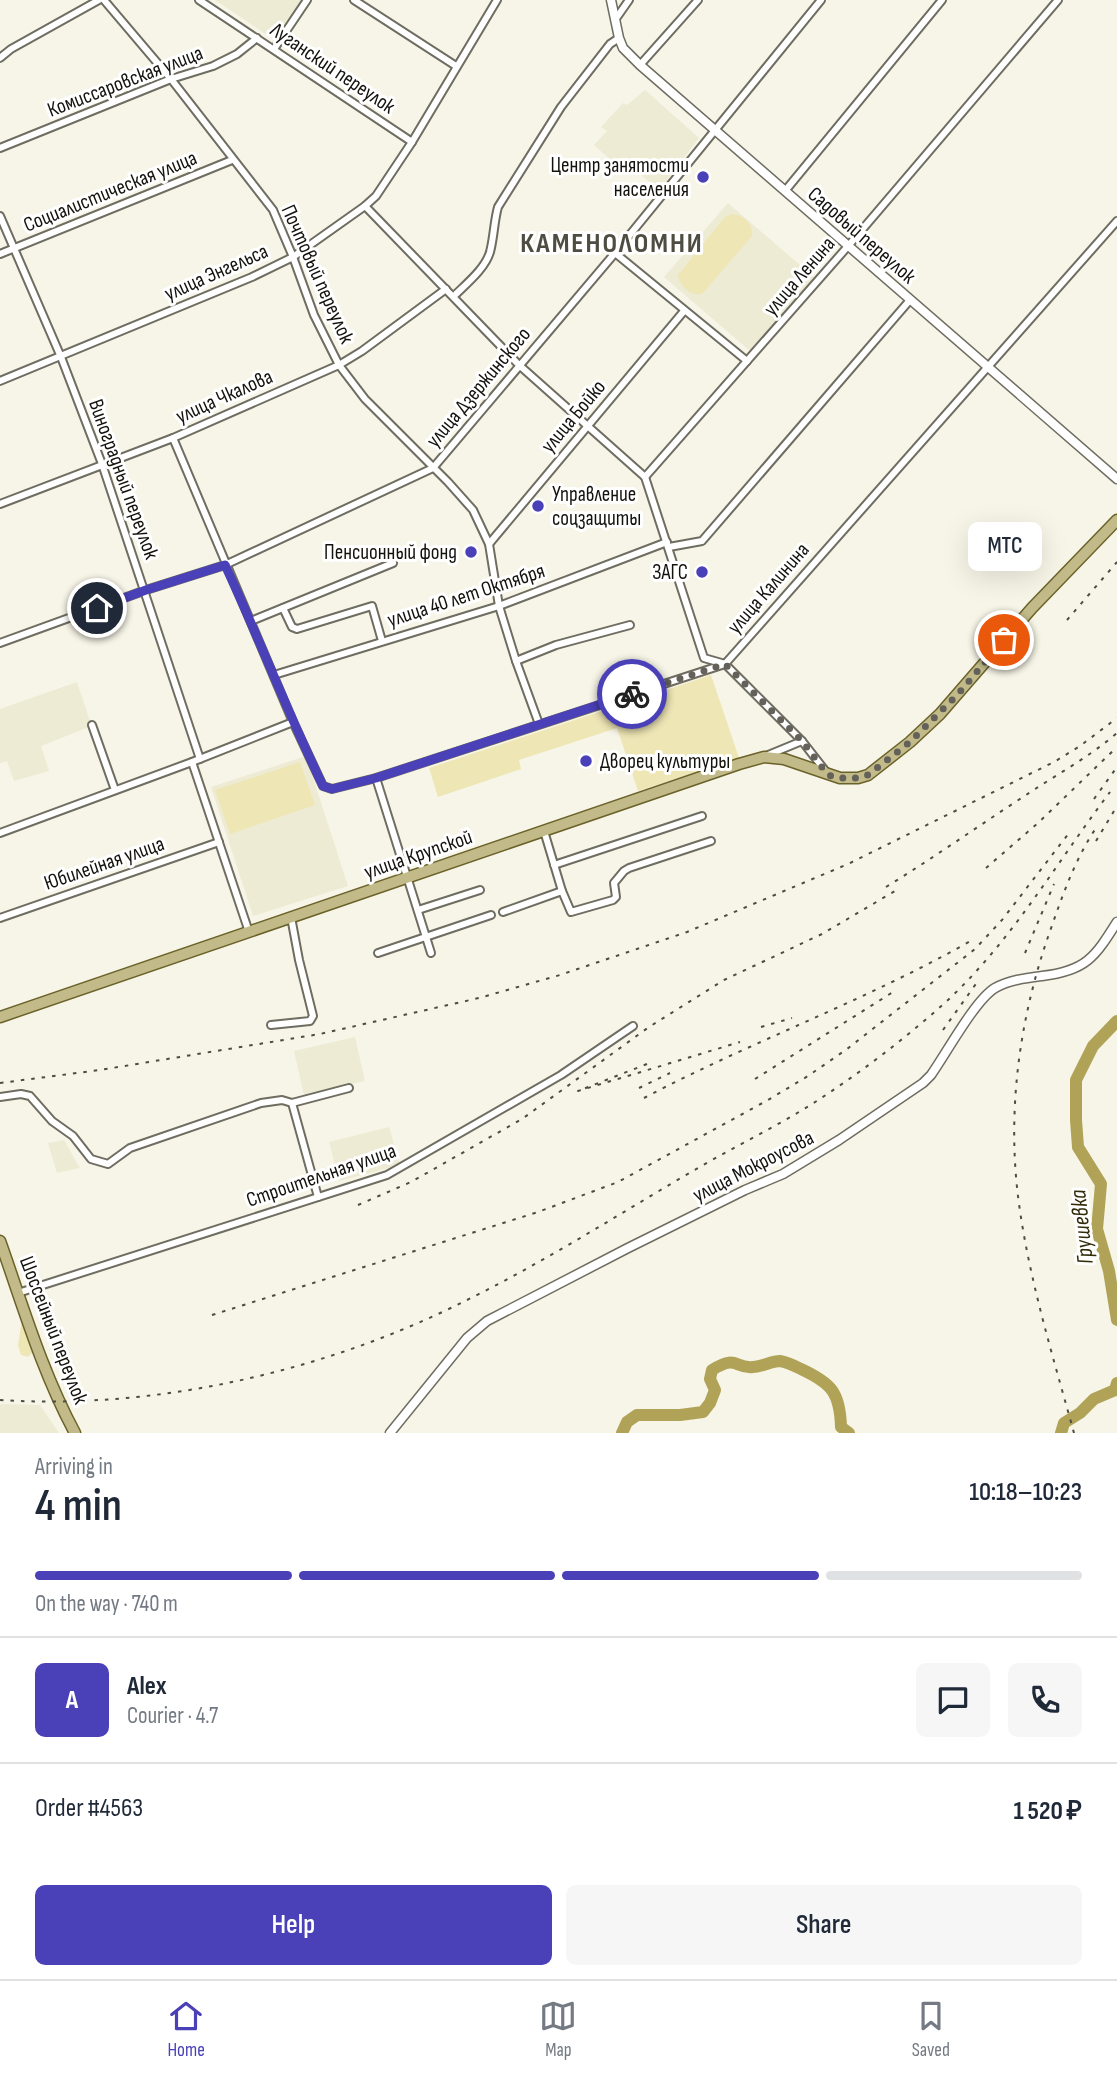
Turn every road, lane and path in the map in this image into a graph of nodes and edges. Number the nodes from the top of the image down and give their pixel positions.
1 (101, 0) edge
2 (200, 0) edge
3 (307, 0) edge
4 (354, 0) edge
5 (497, 0) edge
6 (611, 0) edge
7 (629, 0) edge
8 (698, 0) edge
9 (821, 0) edge
10 (942, 0) edge
11 (1058, 0) edge
12 (615, 20) junction
13 (257, 38) junction
14 (619, 38) junction
15 (274, 49) junction
16 (0, 58) edge
17 (640, 65) junction
18 (456, 66) junction
19 (171, 79) junction
20 (715, 131) junction
21 (412, 142) junction
22 (0, 148) edge
23 (232, 160) junction
24 (785, 191) junction
25 (365, 206) junction
26 (0, 216) edge
27 (1117, 221) edge
28 (849, 245) junction
29 (13, 249) junction
30 (615, 253) junction
31 (0, 254) edge
32 (293, 257) junction
33 (446, 289) junction
34 (454, 296) junction
35 (910, 300) junction
36 (684, 311) junction
37 (61, 357) junction
38 (747, 361) junction
39 (339, 365) junction
40 (519, 365) junction
41 (986, 367) junction
42 (0, 381) edge
43 (588, 426) junction
44 (173, 438) junction
45 (102, 464) junction
46 (433, 468) junction
47 (645, 477) junction
48 (1117, 479) edge
49 (0, 504) edge
50 (1117, 520) edge
51 (489, 544) junction
52 (668, 544) junction
53 (393, 563) dead end
54 (225, 565) junction
55 (146, 590) junction
56 (499, 606) junction
57 (283, 608) junction
58 (251, 621) junction
59 (630, 625) dead end
60 (382, 641) junction
61 (0, 643) edge
62 (516, 661) junction
63 (725, 664) junction
64 (274, 675) junction
65 (293, 722) junction
66 (92, 724) dead end
67 (539, 724) junction
68 (802, 741) junction
69 (764, 757) junction
70 (200, 759) junction
71 (192, 762) junction
72 (828, 775) junction
73 (376, 778) junction
74 (116, 790) junction
75 (702, 816) dead end
76 (544, 831) junction
77 (0, 833) edge
78 (711, 841) dead end
79 (219, 842) junction
80 (554, 865) junction
81 (408, 878) junction
82 (480, 890) dead end
83 (562, 891) junction
84 (418, 910) junction
85 (503, 912) dead end
86 (491, 915) dead end
87 (291, 917) junction
88 (0, 918) edge
89 (1117, 922) edge
90 (249, 932) junction
91 (426, 936) junction
92 (379, 953) dead end
93 (431, 953) dead end
94 (0, 1017) edge
95 (271, 1025) dead end
96 (633, 1026) dead end
97 (349, 1088) dead end
98 (0, 1097) edge
99 (292, 1103) junction
100 (318, 1197) junction
101 (0, 1241) edge
102 (18, 1293) junction
103 (75, 1433) edge
104 (390, 1433) edge

1 - 16 street
1 - 19 street, Почтовый переулок
2 - 13 street, Луганский переулок
3 - 15 street
4 - 18 street
5 - 18 street, улица Энгельса
6 - 12 street, Садовый переулок
7 - 12 street
8 - 17 street
9 - 20 street, улица Дзержинского
10 - 24 street
11 - 28 street, улица Ленина
12 - 14 street, Садовый переулок
13 - 15 street, Луганский переулок
13 - 19 street, Комиссаровская улица
14 - 17 street, Садовый переулок
14 - 34 street
15 - 21 street, Луганский переулок
17 - 20 street, Садовый переулок
18 - 21 street, улица Энгельса
19 - 22 street, Комиссаровская улица
19 - 23 street, Почтовый переулок
20 - 24 street, Садовый переулок
20 - 30 street, улица Дзержинского
21 - 25 street, улица Энгельса
23 - 29 street, Социалистическая улица
23 - 32 street, Почтовый переулок
24 - 28 street, Садовый переулок
25 - 32 street, улица Энгельса
25 - 33 street
26 - 29 street, Виноградный переулок
27 - 41 street, улица Калинина
28 - 35 street, Садовый переулок
28 - 38 street, улица Ленина
29 - 31 street, Социалистическая улица
29 - 37 street, Виноградный переулок
30 - 36 street
30 - 40 street, улица Дзержинского
32 - 37 street, улица Энгельса
32 - 39 street, Почтовый переулок
33 - 34 street
33 - 39 street, улица Чкалова
34 - 40 street
35 - 41 street, Садовый переулок
35 - 52 street, улица 40 лет Октября
36 - 38 street
36 - 43 street, улица Бойко
37 - 42 street, улица Энгельса
37 - 45 street, Виноградный переулок
38 - 47 street, улица Ленина
39 - 44 street, улица Чкалова
39 - 46 street, Почтовый переулок
40 - 43 street
40 - 46 street, улица Дзержинского
41 - 48 street, Садовый переулок
41 - 63 street, улица Калинина
43 - 47 street
43 - 51 street, улица Бойко
44 - 45 street, улица Чкалова
44 - 54 street
45 - 49 street, улица Чкалова
45 - 55 street, Виноградный переулок
46 - 51 street, Почтовый переулок
46 - 54 street, улица Дзержинского
47 - 52 street
50 - 72 main road, улица Крупской
51 - 56 street, Почтовый переулок
52 - 56 street, улица 40 лет Октября
52 - 63 street
53 - 57 street
54 - 55 street, улица Дзержинского
54 - 58 street
55 - 61 street, улица Дзержинского
55 - 70 street, Виноградный переулок
56 - 60 street, улица 40 лет Октября
56 - 62 street, Почтовый переулок
57 - 58 street
57 - 60 street
58 - 64 street
59 - 62 street
60 - 64 street, улица 40 лет Октября
62 - 67 street, Почтовый переулок
63 - 67 street, улица Калинина
63 - 68 street
64 - 65 street
65 - 70 street
65 - 73 street, улица Калинина
66 - 74 street
67 - 73 street, улица Калинина
68 - 69 street
68 - 72 street
69 - 72 main road, улица Крупской
69 - 76 main road, улица Крупской
70 - 71 street
71 - 74 street
71 - 79 street
73 - 81 street
74 - 77 street
75 - 80 street
76 - 80 street
76 - 81 main road, улица Крупской
78 - 83 street
79 - 88 street, Юбилейная улица
79 - 90 street
80 - 83 street
81 - 84 street
81 - 87 main road, улица Крупской
82 - 84 street
83 - 85 street
84 - 91 street
86 - 91 street
87 - 90 main road, улица Крупской
87 - 95 street
89 - 104 street, улица Мокроусова
90 - 94 main road, улица Крупской
91 - 92 street
91 - 93 street
96 - 100 street, Строительная улица
97 - 99 street
98 - 99 street
99 - 100 street
100 - 102 street, Строительная улица
101 - 102 main road, Шоссейный переулок
102 - 103 main road, Шоссейный переулок

